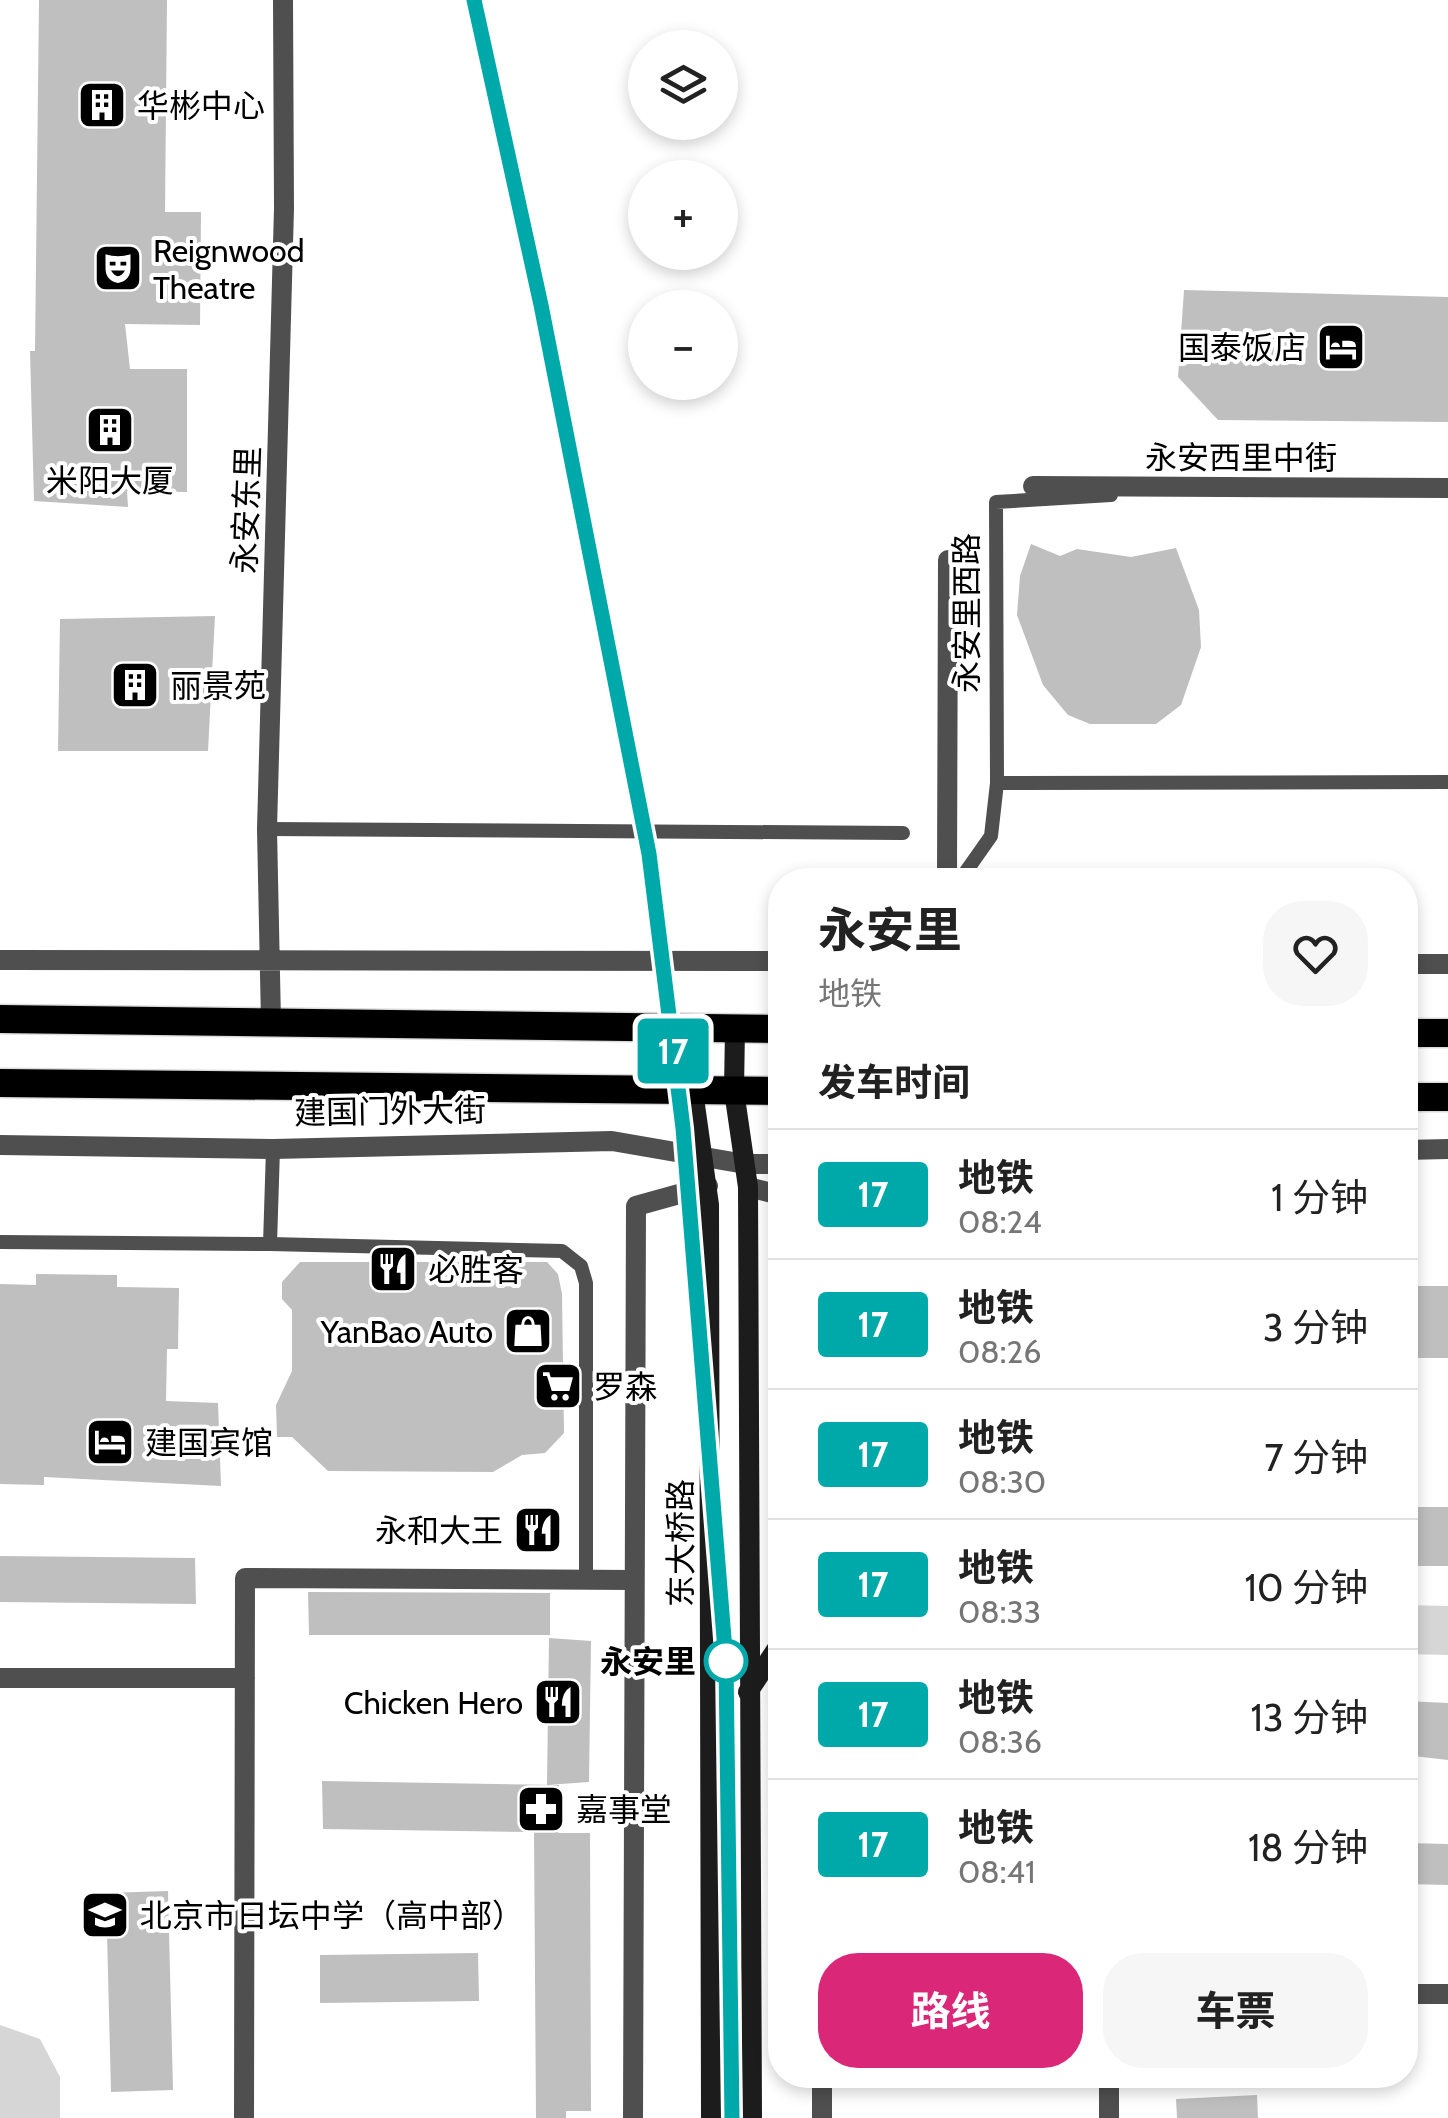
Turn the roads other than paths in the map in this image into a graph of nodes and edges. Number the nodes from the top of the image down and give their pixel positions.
1 (283, 0) edge
2 (1033, 486) dead end
3 (1162, 486) junction
4 (1448, 488) edge
5 (948, 560) dead end
6 (1448, 782) edge
7 (997, 783) junction
8 (266, 829) junction
9 (904, 833) dead end
10 (947, 868) edge
11 (969, 868) edge
12 (0, 960) edge
13 (268, 961) junction
14 (768, 961) edge
15 (1418, 964) edge
16 (1448, 964) edge
17 (0, 1019) edge
18 (271, 1022) junction
19 (694, 1028) junction
20 (735, 1028) junction
21 (768, 1029) edge
22 (1418, 1033) edge
23 (1448, 1033) edge
24 (0, 1082) edge
25 (693, 1090) junction
26 (734, 1090) junction
27 (768, 1091) edge
28 (1418, 1097) edge
29 (1448, 1097) edge
30 (0, 1146) edge
31 (273, 1149) junction
32 (1418, 1150) edge
33 (1448, 1150) edge
34 (703, 1156) junction
35 (745, 1164) junction
36 (768, 1164) edge
37 (708, 1186) junction
38 (748, 1187) junction
39 (768, 1192) edge
40 (0, 1242) edge
41 (270, 1244) junction
42 (586, 1579) junction
43 (634, 1580) junction
44 (768, 1662) edge
45 (0, 1678) edge
46 (245, 1678) junction
47 (747, 1694) junction
48 (1418, 1994) edge
49 (1448, 1994) edge
50 (822, 2088) edge
51 (1109, 2088) edge
52 (244, 2118) edge
53 (633, 2118) edge
54 (711, 2118) edge
55 (752, 2118) edge
56 (822, 2118) edge
57 (1109, 2118) edge

1 - 8 street, 永安东里
2 - 3 street, 永安西里中街
3 - 4 street, 永安西里中街
3 - 7 lane, 永安里西路
5 - 10 street, 永安里西路
6 - 7 lane
7 - 11 lane, 永安里西路
8 - 9 lane
8 - 13 street, 永安东里
12 - 13 street
13 - 14 street
13 - 18 street, 永安东里
15 - 16 street
17 - 18 highway
18 - 19 highway
19 - 20 highway
19 - 25 main road, 东大桥路
20 - 21 highway
20 - 26 main road, 东大桥路
22 - 23 highway
24 - 25 highway, 建国门外大街
25 - 26 highway, 建国门外大街
25 - 34 main road, 东大桥路
26 - 27 highway, 建国门外大街
26 - 35 main road, 东大桥路
28 - 29 highway
30 - 31 street, 建国门外大街
31 - 34 street, 建国门外大街
31 - 41 lane
32 - 33 street
34 - 35 street, 建国门外大街
34 - 37 main road, 东大桥路
35 - 36 street, 建国门外大街
35 - 38 main road, 东大桥路
37 - 43 street
37 - 54 main road, 东大桥路
38 - 39 street
38 - 47 main road, 东大桥路
40 - 41 lane
41 - 42 lane
42 - 43 street
42 - 46 street
43 - 53 street
44 - 47 main road
45 - 46 street
46 - 52 street
47 - 55 main road, 东大桥路
48 - 49 street
50 - 56 street
51 - 57 street

